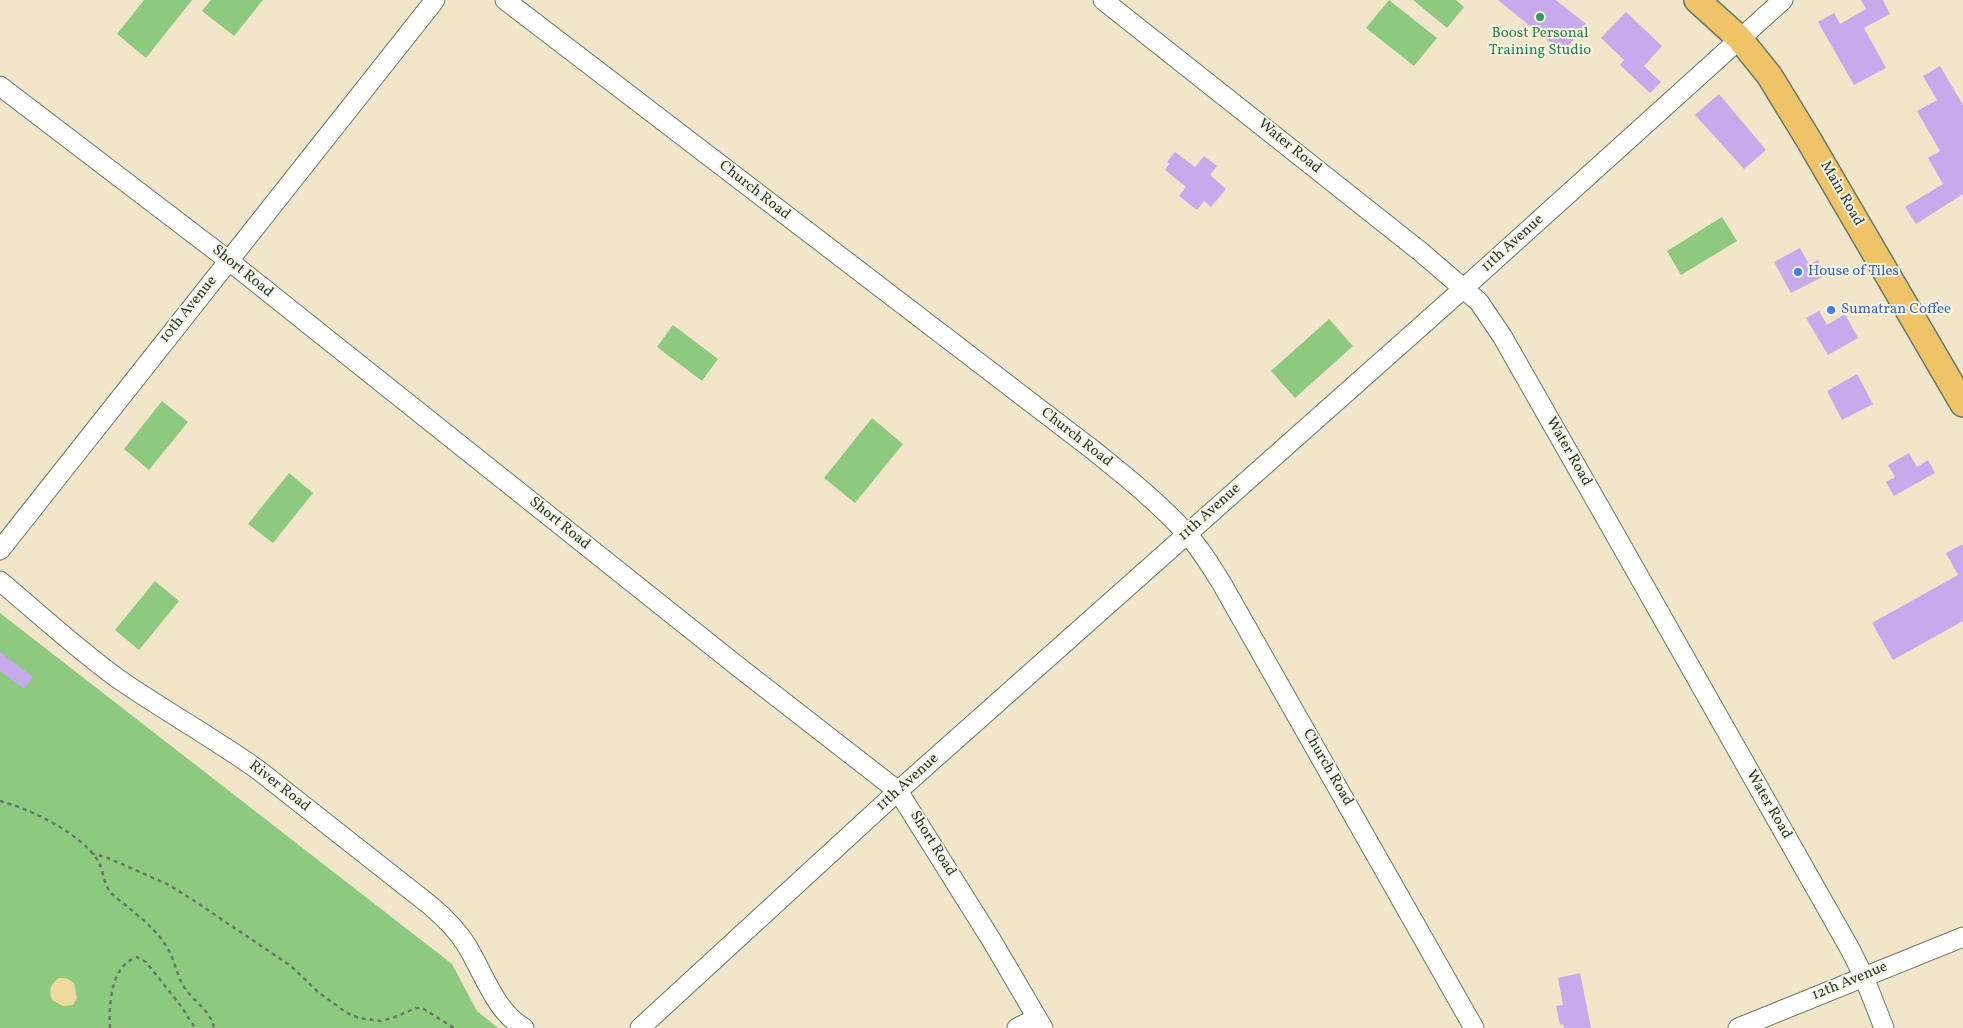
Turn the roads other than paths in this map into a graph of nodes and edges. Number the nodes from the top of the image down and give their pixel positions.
1 (435, 0) edge
2 (505, 0) edge
3 (1103, 0) edge
4 (1696, 0) edge
5 (1783, 0) edge
6 (1740, 38) junction
7 (0, 86) edge
8 (228, 260) junction
9 (1464, 288) junction
10 (1963, 404) edge
11 (1187, 534) junction
12 (0, 550) edge
13 (0, 581) edge
14 (898, 791) junction
15 (1963, 937) edge
16 (1864, 976) junction
17 (1040, 1023) edge
18 (524, 1028) edge
19 (640, 1028) edge
20 (1017, 1028) edge
21 (1474, 1028) edge
22 (1738, 1028) edge
23 (1884, 1028) edge

1 - 8 street, 10th Avenue
2 - 11 street, Church Road
3 - 9 street, Water Road
4 - 6 main road, Main Road
5 - 6 street, 11th Avenue
6 - 9 street, 11th Avenue
6 - 10 main road, Main Road
7 - 8 street, Short Road
8 - 12 street, 10th Avenue
8 - 14 street, Short Road
9 - 11 street, 11th Avenue
9 - 16 street, Water Road
11 - 14 street, 11th Avenue
11 - 21 street, Church Road
13 - 18 street, River Road
14 - 17 street, Short Road
14 - 19 street, 11th Avenue
15 - 16 street, 12th Avenue
16 - 22 street, 12th Avenue
16 - 23 street, Water Road
17 - 20 street

